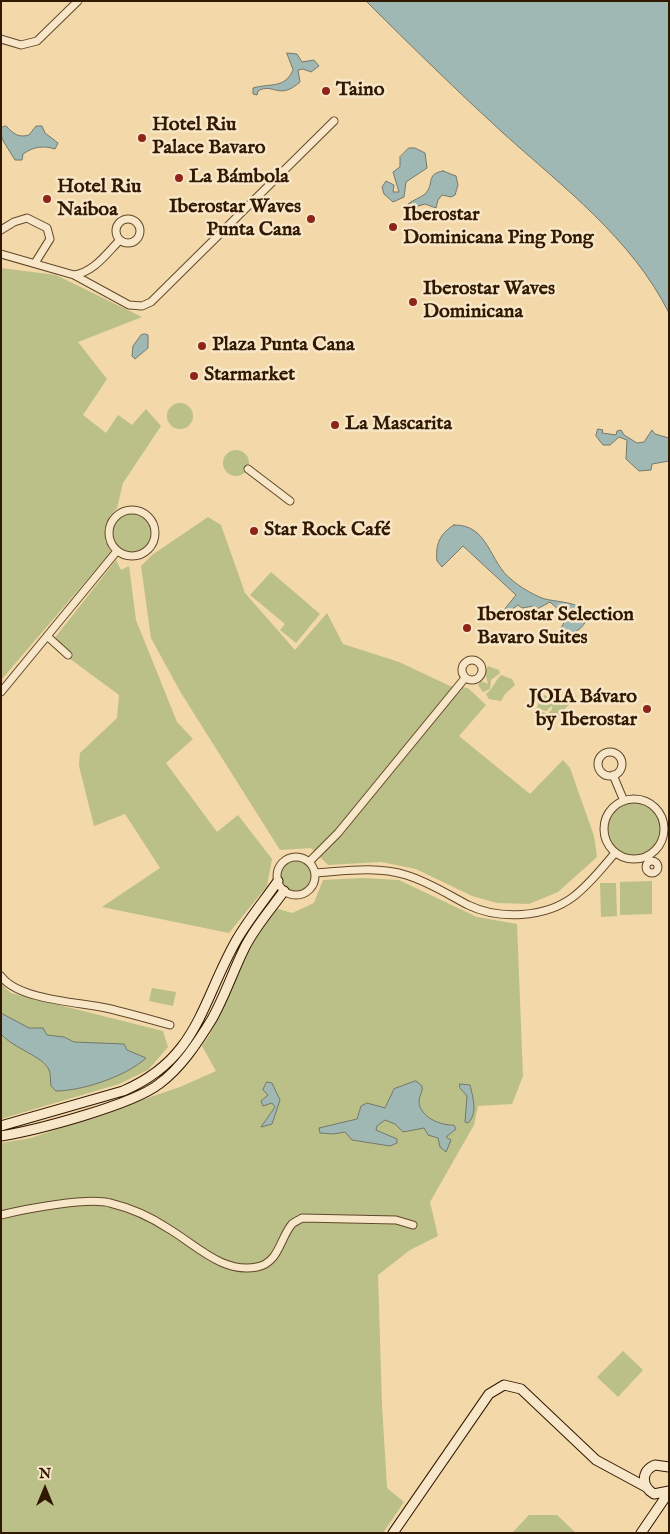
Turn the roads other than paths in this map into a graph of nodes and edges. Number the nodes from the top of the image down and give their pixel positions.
1 (78, 1) edge
2 (1, 39) edge
3 (334, 121) dead end
4 (1, 230) edge
5 (120, 240) dead end
6 (1, 254) edge
7 (35, 263) junction
8 (74, 275) junction
9 (248, 469) dead end
10 (290, 502) dead end
11 (117, 551) junction
12 (47, 636) junction
13 (68, 654) dead end
14 (465, 678) dead end
15 (1, 692) edge
16 (613, 775) dead end
17 (624, 801) junction
18 (665, 838) edge
19 (616, 853) junction
20 (309, 862) junction
21 (315, 874) junction
22 (278, 881) junction
23 (284, 891) junction
24 (1, 976) edge
25 (170, 1025) dead end
26 (1, 1126) edge
27 (1, 1136) edge
28 (1, 1215) edge
29 (413, 1225) dead end
30 (669, 1467) edge
31 (645, 1474) junction
32 (628, 1478) junction
33 (648, 1489) junction
34 (669, 1491) edge
35 (657, 1510) junction
36 (393, 1533) edge
37 (641, 1533) edge

1 - 2 street
3 - 8 street
4 - 7 street
5 - 8 street
6 - 7 street
7 - 8 street
9 - 10 street
11 - 11 street
11 - 12 street
12 - 13 street
12 - 15 street
14 - 20 street
16 - 17 street
17 - 18 street
17 - 19 street
18 - 19 street
19 - 21 street
20 - 21 street
20 - 22 street
21 - 23 street
22 - 23 street
22 - 26 street
23 - 27 street
24 - 25 street
28 - 29 street
30 - 31 street
31 - 32 street
31 - 33 street
32 - 33 street
32 - 36 street
33 - 34 street
33 - 35 street
34 - 35 street
35 - 37 street

